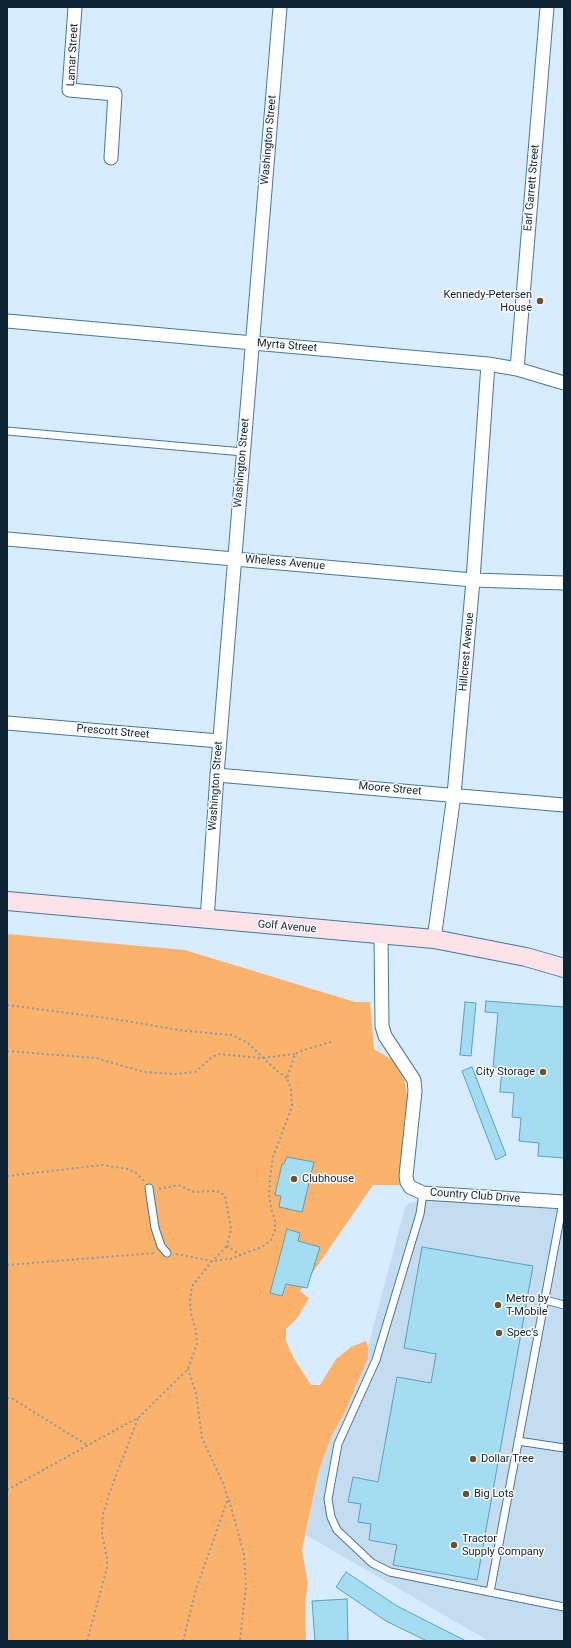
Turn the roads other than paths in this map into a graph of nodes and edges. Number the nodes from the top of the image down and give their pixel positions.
1 (76, 7) edge
2 (280, 7) edge
3 (547, 7) edge
4 (111, 158) dead end
5 (7, 321) edge
6 (252, 343) junction
7 (488, 364) junction
8 (517, 369) junction
9 (564, 383) edge
10 (7, 431) edge
11 (243, 452) junction
12 (7, 539) edge
13 (235, 558) junction
14 (473, 580) junction
15 (564, 584) edge
16 (7, 723) edge
17 (219, 741) junction
18 (216, 775) junction
19 (454, 795) junction
20 (564, 805) edge
21 (7, 901) edge
22 (207, 920) junction
23 (381, 935) junction
24 (434, 939) junction
25 (564, 968) edge
26 (149, 1188) dead end
27 (423, 1193) junction
28 (564, 1202) edge
29 (167, 1253) road end
30 (544, 1300) junction
31 (564, 1305) edge
32 (518, 1441) junction
33 (564, 1448) edge
34 (490, 1592) junction
35 (564, 1607) edge

1 - 4 street, Lamar Street
2 - 6 street, Washington Street
3 - 8 street, Earl Garrett Street
5 - 6 street, Myrta Street
6 - 7 street, Myrta Street
6 - 11 street, Washington Street
7 - 8 street, Myrta Street
7 - 14 street, Hillcrest Avenue
8 - 9 street, Myrta Street
10 - 11 lane
11 - 13 street, Washington Street
12 - 13 street, Wheless Avenue
13 - 14 street, Wheless Avenue
13 - 17 street, Washington Street
14 - 15 street, Wheless Avenue
14 - 19 street, Hillcrest Avenue
16 - 17 street, Prescott Street
17 - 18 street, Washington Street
18 - 19 street, Moore Street
18 - 22 street, Washington Street
19 - 20 street, Moore Street
19 - 24 street, Hillcrest Avenue
21 - 22 main road, Golf Avenue
22 - 23 main road, Golf Avenue
23 - 24 main road, Golf Avenue
23 - 27 street, Country Club Drive
24 - 25 main road, Golf Avenue
26 - 29 lane
27 - 28 street, Country Club Drive
27 - 34 lane
28 - 30 lane
30 - 31 lane
30 - 32 lane
32 - 33 lane
32 - 34 lane
34 - 35 lane

